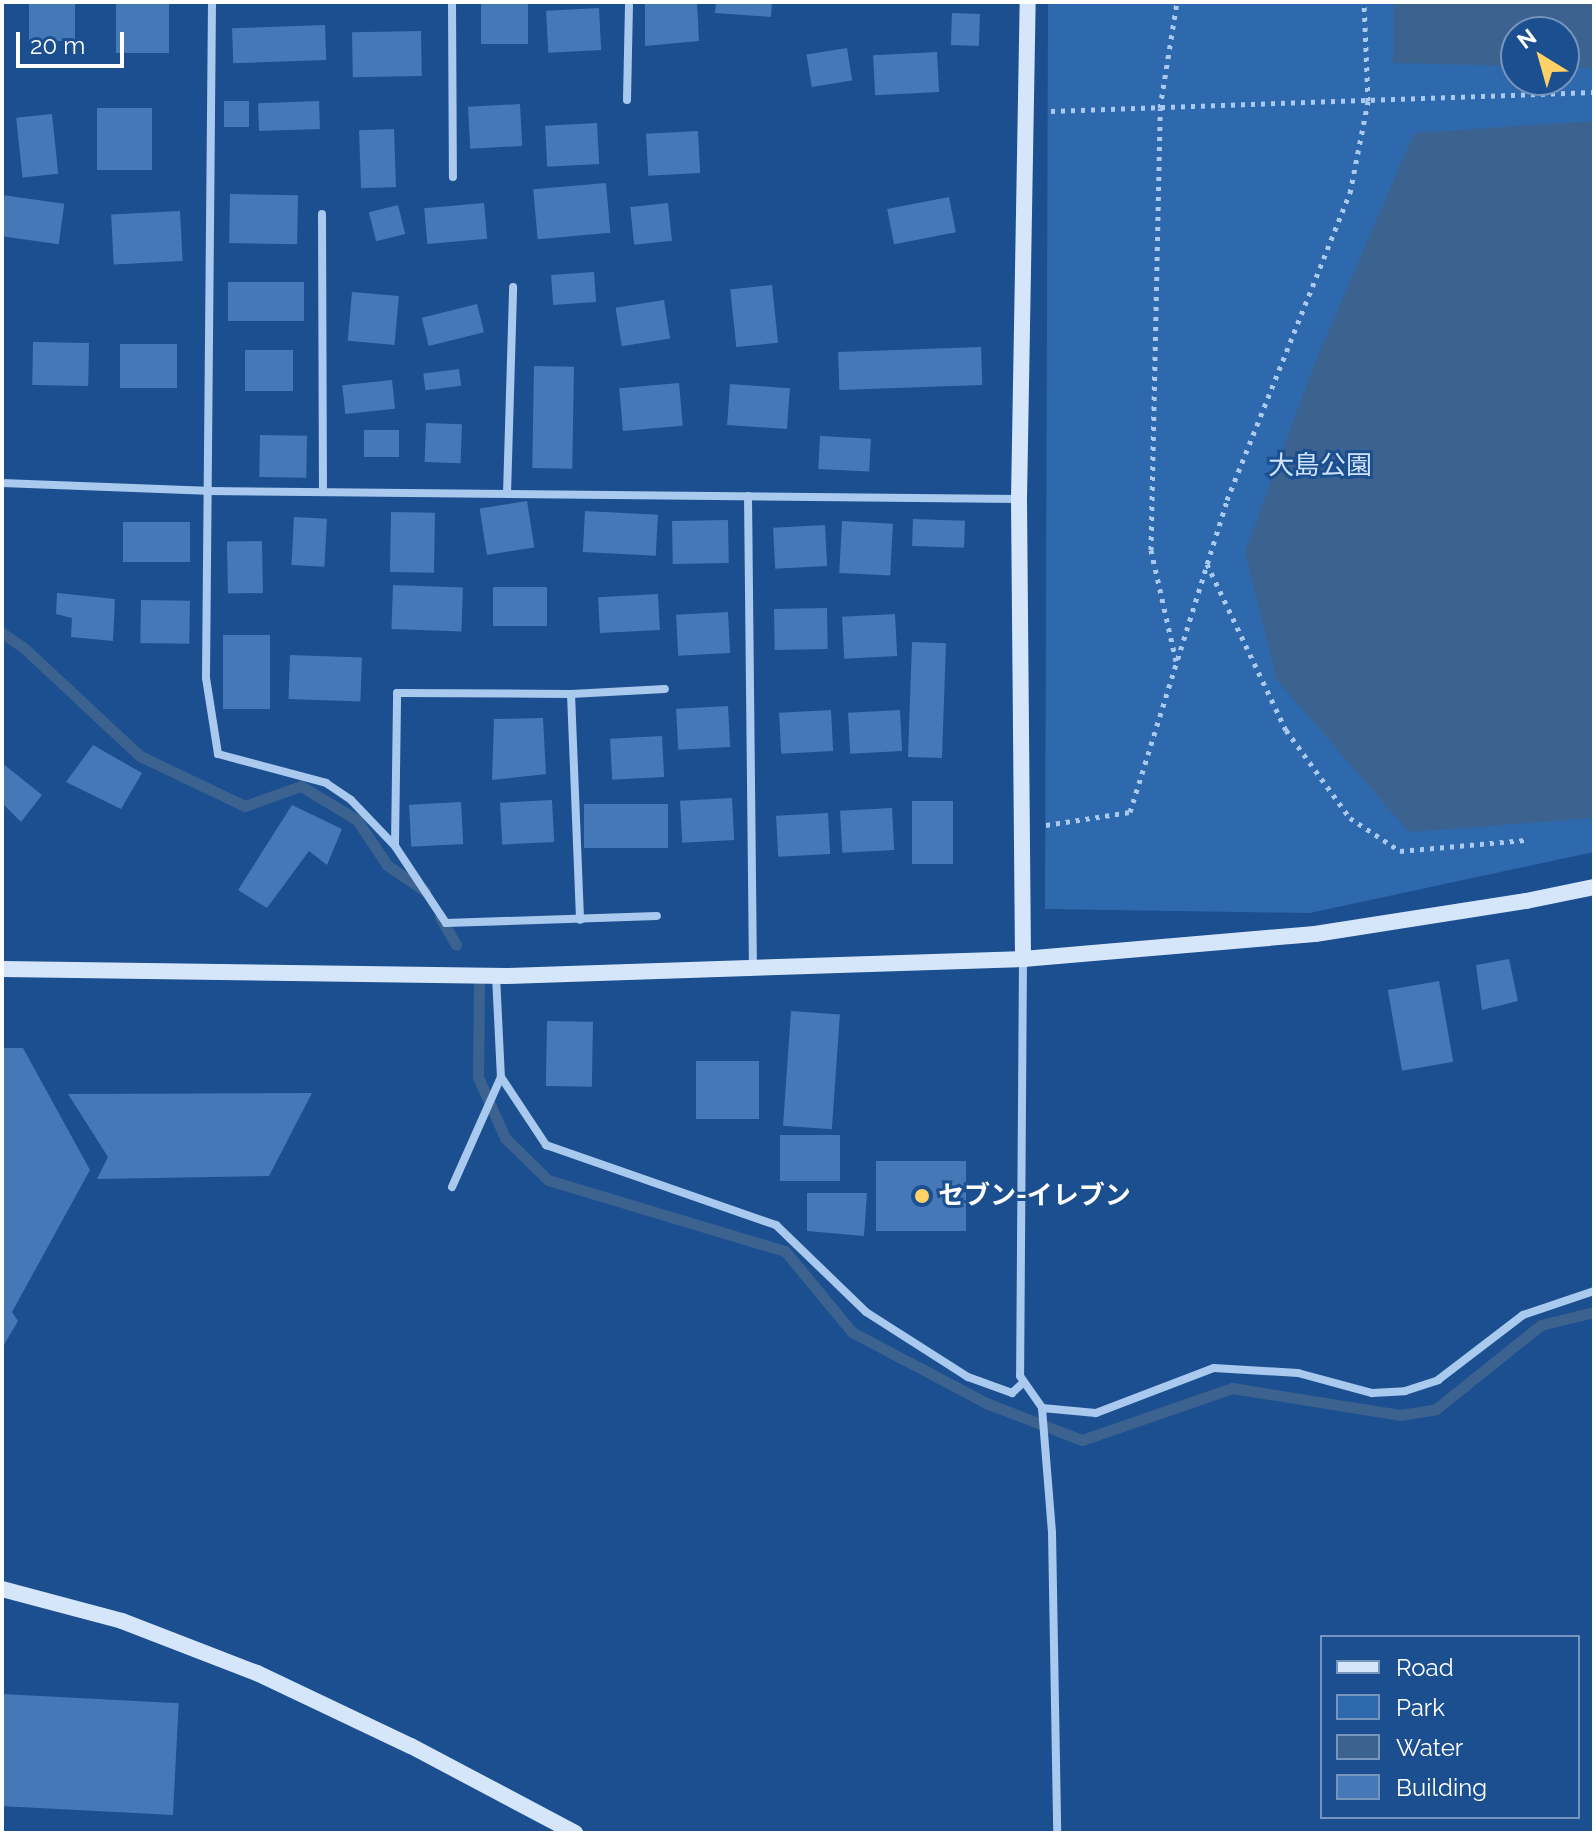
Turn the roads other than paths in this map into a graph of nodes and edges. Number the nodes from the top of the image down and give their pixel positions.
1 (212, 2) edge
2 (452, 2) edge
3 (629, 2) edge
4 (1028, 2) edge
5 (627, 100) dead end
6 (453, 177) dead end
7 (322, 214) dead end
8 (513, 287) dead end
9 (2, 483) edge
10 (206, 491) junction
11 (323, 492) junction
12 (507, 494) junction
13 (748, 496) junction
14 (1019, 499) junction
15 (665, 689) dead end
16 (571, 694) junction
17 (395, 846) junction
18 (1594, 887) edge
19 (657, 916) dead end
20 (580, 920) junction
21 (1023, 959) junction
22 (753, 968) junction
23 (2, 969) edge
24 (496, 976) junction
25 (500, 1078) junction
26 (452, 1187) dead end
27 (1594, 1291) edge
28 (1024, 1382) junction
29 (1042, 1409) junction
30 (2, 1589) edge
31 (575, 1833) edge
32 (1057, 1833) edge

1 - 10 street
2 - 6 street
3 - 5 street
4 - 14 street
7 - 11 street
8 - 12 street
9 - 10 street
10 - 11 street
10 - 17 street
11 - 12 street
12 - 13 street
13 - 14 street
13 - 22 street
14 - 21 street
15 - 16 street
16 - 17 street
16 - 20 street
17 - 20 street
18 - 21 street
19 - 20 street
21 - 22 street
21 - 28 street
22 - 24 street
23 - 24 street
24 - 25 street
25 - 26 street
25 - 28 street
27 - 29 street
28 - 29 street
29 - 32 street
30 - 31 street

